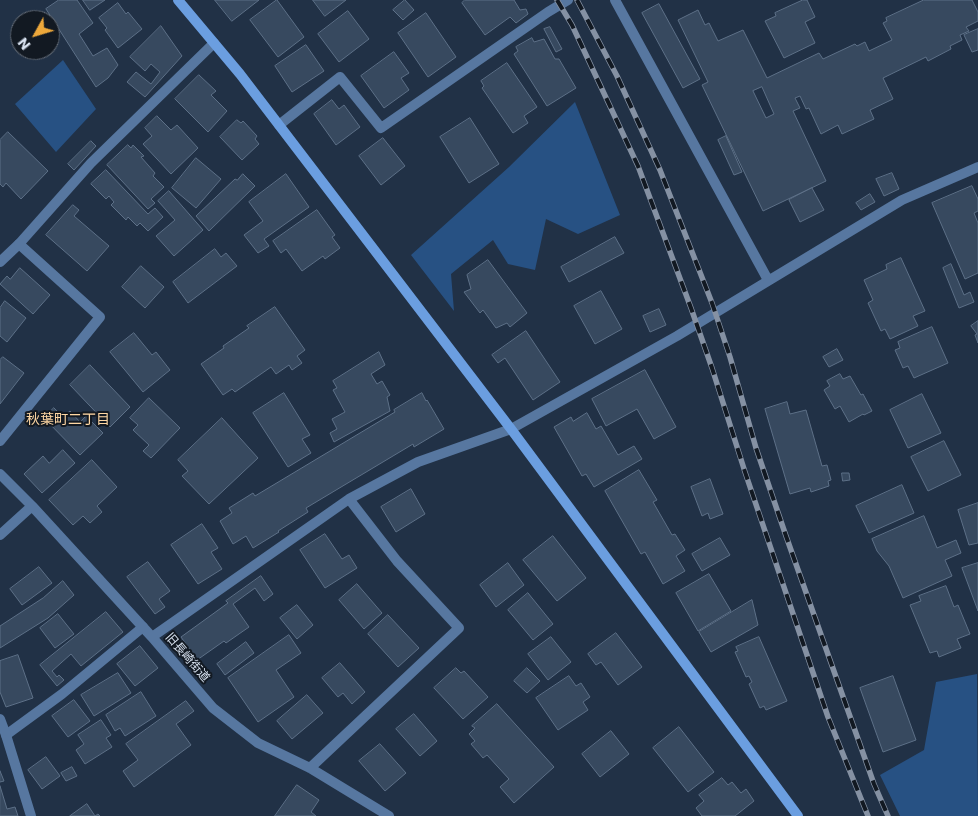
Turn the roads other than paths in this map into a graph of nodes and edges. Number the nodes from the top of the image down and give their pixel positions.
1 (178, 0) edge
2 (568, 0) edge
3 (615, 0) edge
4 (214, 43) junction
5 (279, 125) junction
6 (978, 168) edge
7 (19, 244) junction
8 (0, 262) edge
9 (768, 280) junction
10 (511, 429) junction
11 (0, 441) edge
12 (0, 474) edge
13 (349, 499) junction
14 (32, 506) junction
15 (0, 535) edge
16 (143, 627) junction
17 (152, 637) junction
18 (0, 719) edge
19 (6, 735) junction
20 (310, 768) junction
21 (31, 816) edge
22 (389, 816) edge
23 (798, 816) edge

1 - 4 street
2 - 5 street
3 - 9 street
4 - 5 street
4 - 7 street
5 - 10 street
6 - 9 street
7 - 8 street
7 - 11 street
9 - 10 street
10 - 13 street
10 - 23 street
12 - 14 street, 旧長崎街道
13 - 17 street
13 - 20 street
14 - 15 street
14 - 16 street, 旧長崎街道
16 - 17 street, 旧長崎街道
16 - 19 street
17 - 20 street, 旧長崎街道
18 - 19 street
19 - 21 street
20 - 22 street, 旧長崎街道

